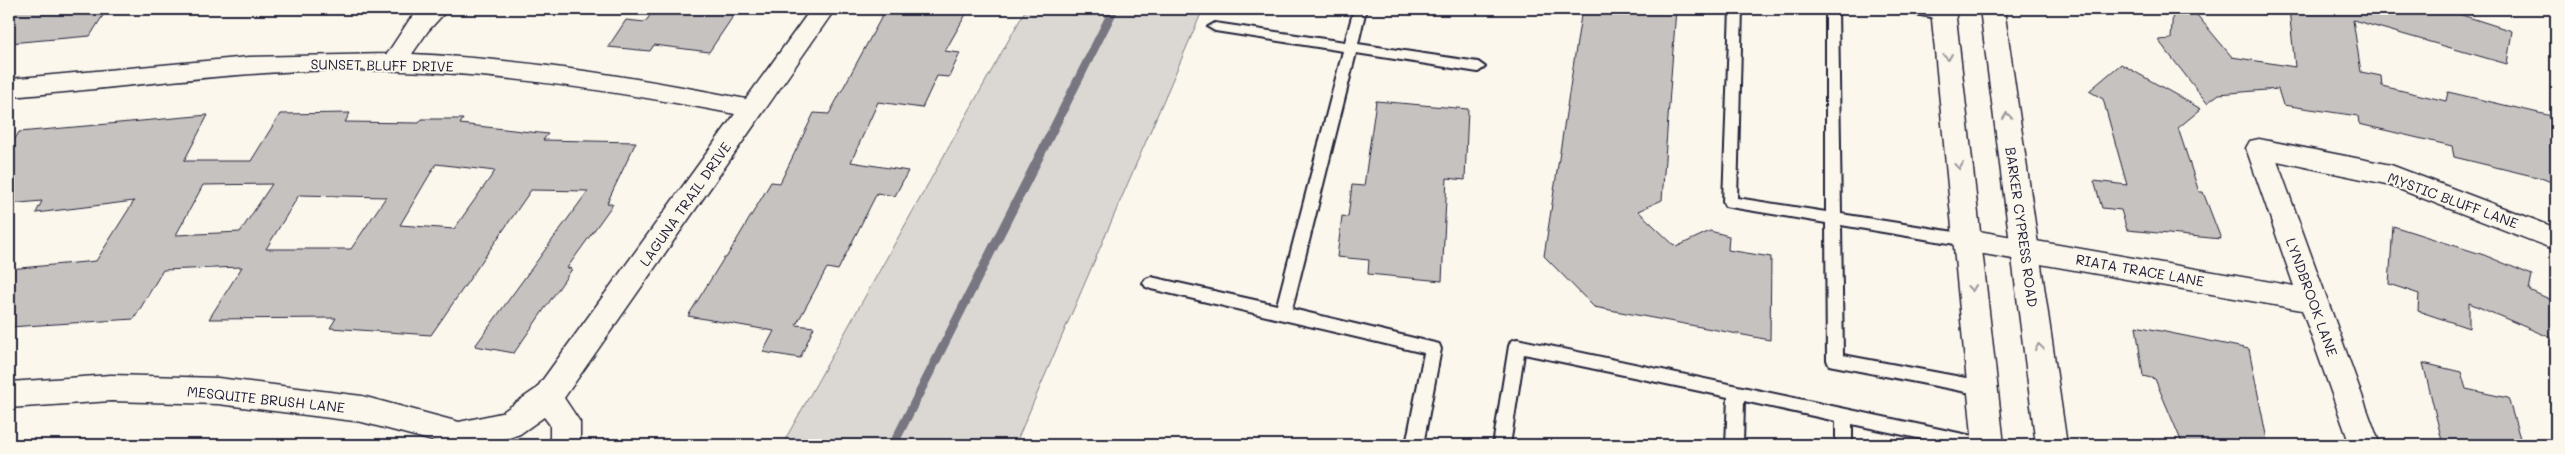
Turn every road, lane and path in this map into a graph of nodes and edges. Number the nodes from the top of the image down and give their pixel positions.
1 (436, 9) edge
2 (823, 9) edge
3 (1360, 9) edge
4 (1736, 9) edge
5 (1832, 9) edge
6 (1909, 9) edge
7 (1992, 9) edge
8 (1943, 12) edge
9 (1215, 27) dead end
10 (1350, 49) junction
11 (394, 62) junction
12 (1478, 67) dead end
13 (9, 88) edge
14 (752, 109) junction
15 (2259, 148) joint
16 (1834, 219) junction
17 (2556, 239) edge
18 (1967, 240) junction
19 (2026, 251) junction
20 (1151, 282) dead end
21 (2314, 300) junction
22 (1283, 313) junction
23 (1982, 388) junction
24 (1736, 392) junction
25 (9, 395) edge
26 (547, 398) junction
27 (1844, 416) junction
28 (509, 425) joint
29 (461, 440) edge
30 (565, 445) edge
31 (1415, 445) edge
32 (1501, 445) edge
33 (1734, 445) edge
34 (1844, 445) edge
35 (1982, 445) edge
36 (1989, 445) edge
37 (2052, 445) edge
38 (2365, 445) edge

1 - 11 street
2 - 14 street, LAGUNA TRAIL DRIVE
3 - 10 lane
4 - 16 lane
5 - 16 lane
6 - 8 lane
19 -> 7 street, BARKER CYPRESS ROAD
8 -> 18 street
9 - 10 lane
10 - 12 lane
10 - 22 lane
11 - 13 street, SUNSET BLUFF DRIVE
11 - 14 street, SUNSET BLUFF DRIVE
14 - 26 street, LAGUNA TRAIL DRIVE
15 - 17 street, MYSTIC BLUFF LANE
15 - 21 street, LYNDBROOK LANE
16 - 18 lane
16 - 23 lane
18 - 19 street, RIATA TRACE LANE
18 -> 23 street
19 - 21 street, RIATA TRACE LANE
37 -> 19 street, BARKER CYPRESS ROAD
20 - 22 lane
21 - 38 street, LYNDBROOK LANE
22 - 31 lane
23 - 36 street
24 - 27 lane
24 - 32 lane
24 - 33 lane
25 - 29 street, MESQUITE BRUSH LANE
26 - 28 street, LAGUNA TRAIL DRIVE
26 - 30 street
27 - 34 lane
27 - 35 lane
28 - 29 street, MESQUITE BRUSH LANE

